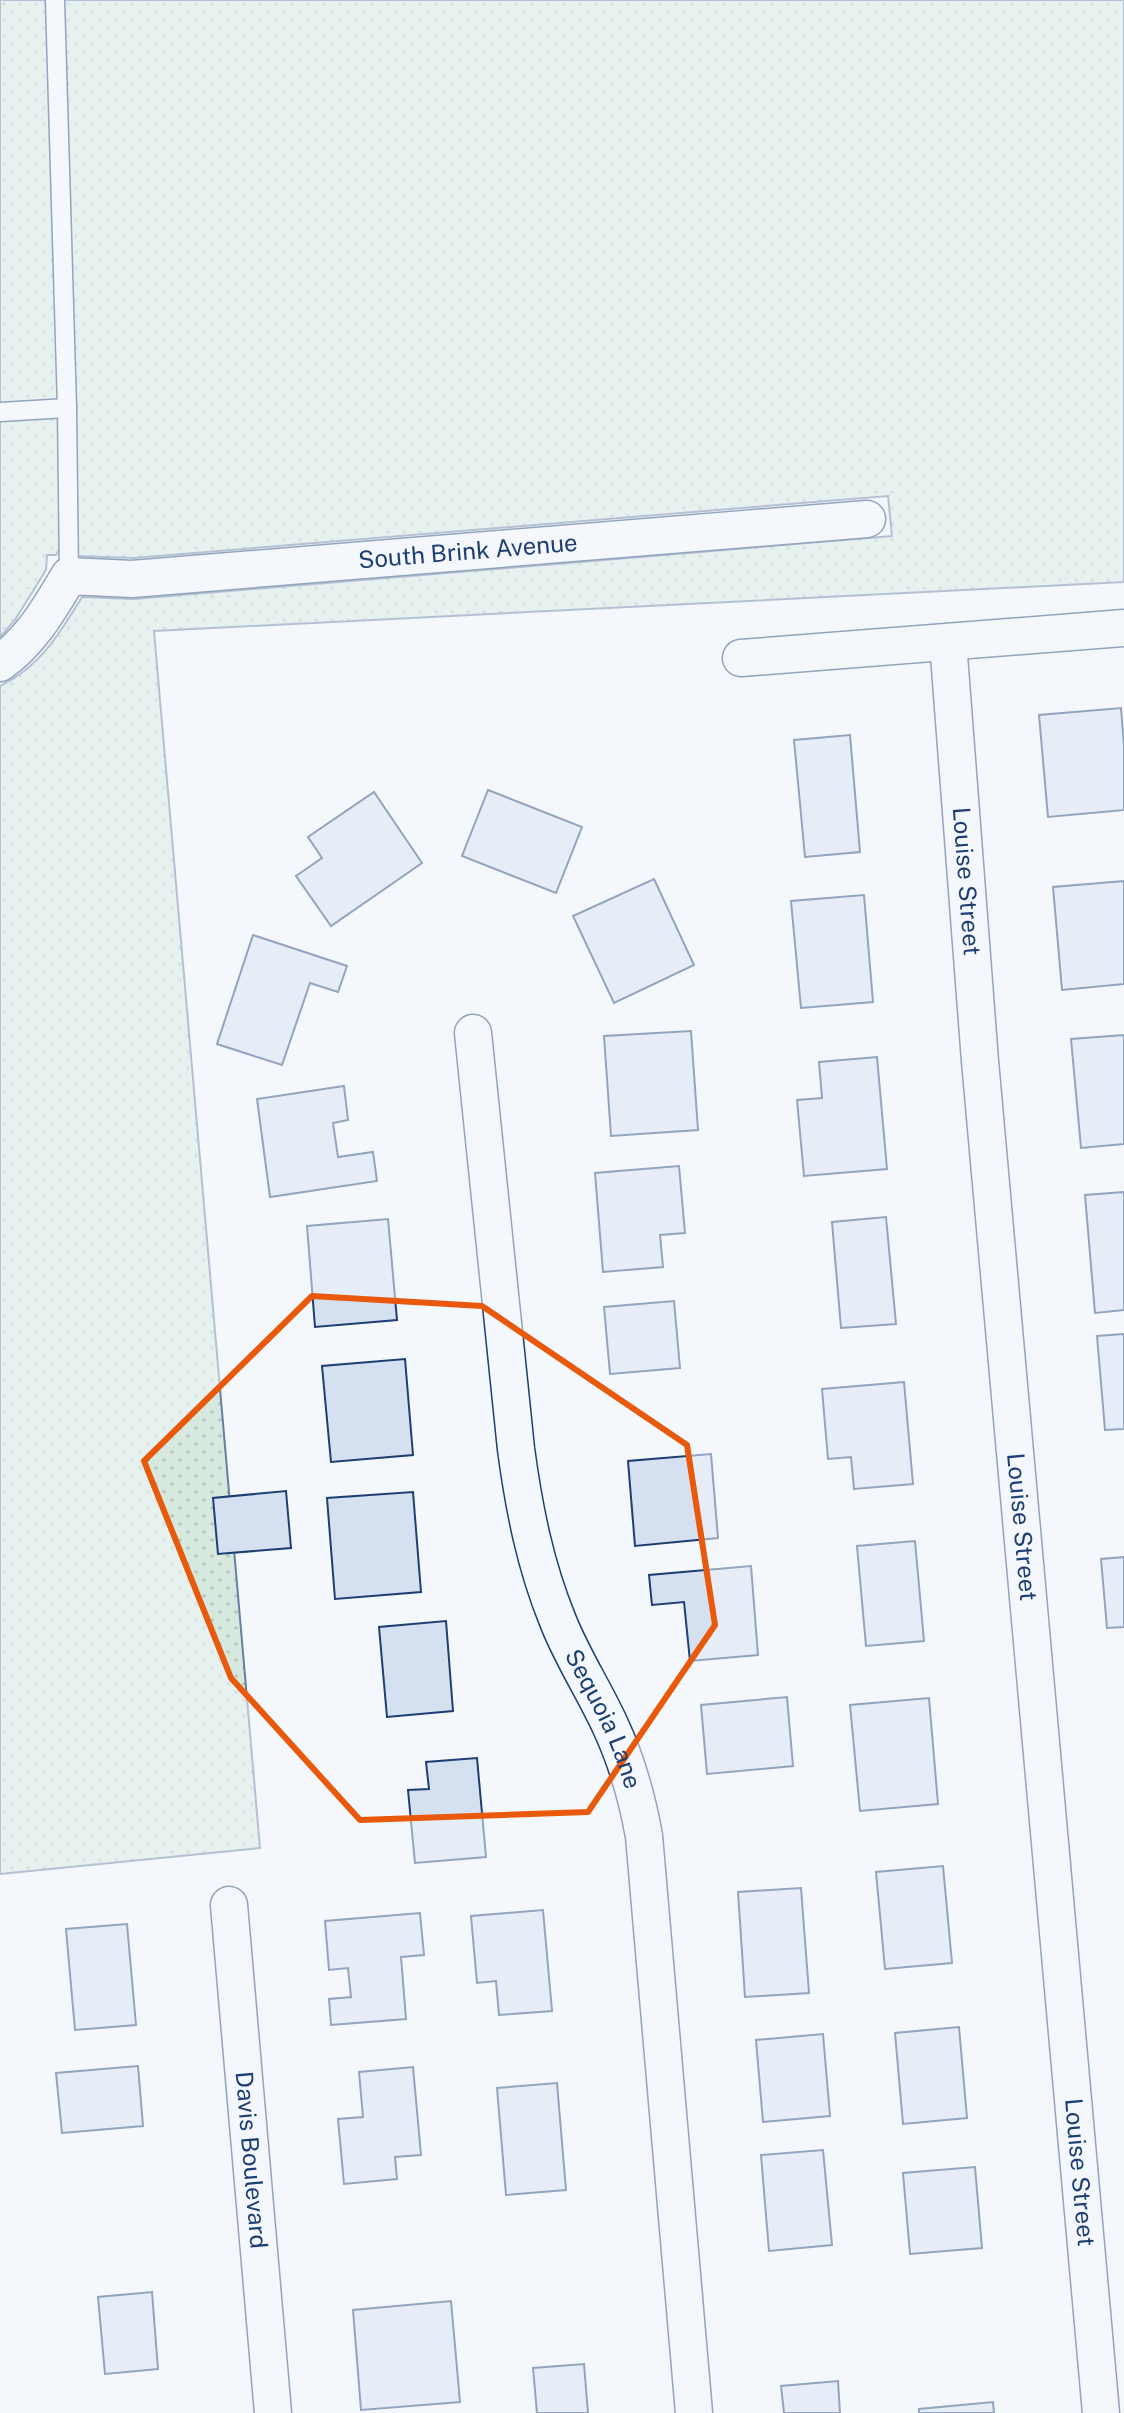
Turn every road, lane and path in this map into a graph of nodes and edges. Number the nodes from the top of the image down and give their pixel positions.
1 (55, 0) edge
2 (67, 408) junction
3 (0, 412) edge
4 (867, 519) dead end
5 (69, 576) junction
6 (1124, 628) edge
7 (948, 642) junction
8 (741, 658) dead end
9 (0, 663) edge
10 (473, 1033) dead end
11 (229, 1905) dead end
12 (273, 2413) edge
13 (694, 2413) edge
14 (1101, 2413) edge

1 - 2 lane
2 - 3 lane
2 - 5 lane
4 - 5 street, South Brink Avenue
5 - 9 street
6 - 7 street
7 - 8 street
7 - 14 street, Louise Street
10 - 13 street, Sequoia Lane
11 - 12 street, Davis Boulevard

